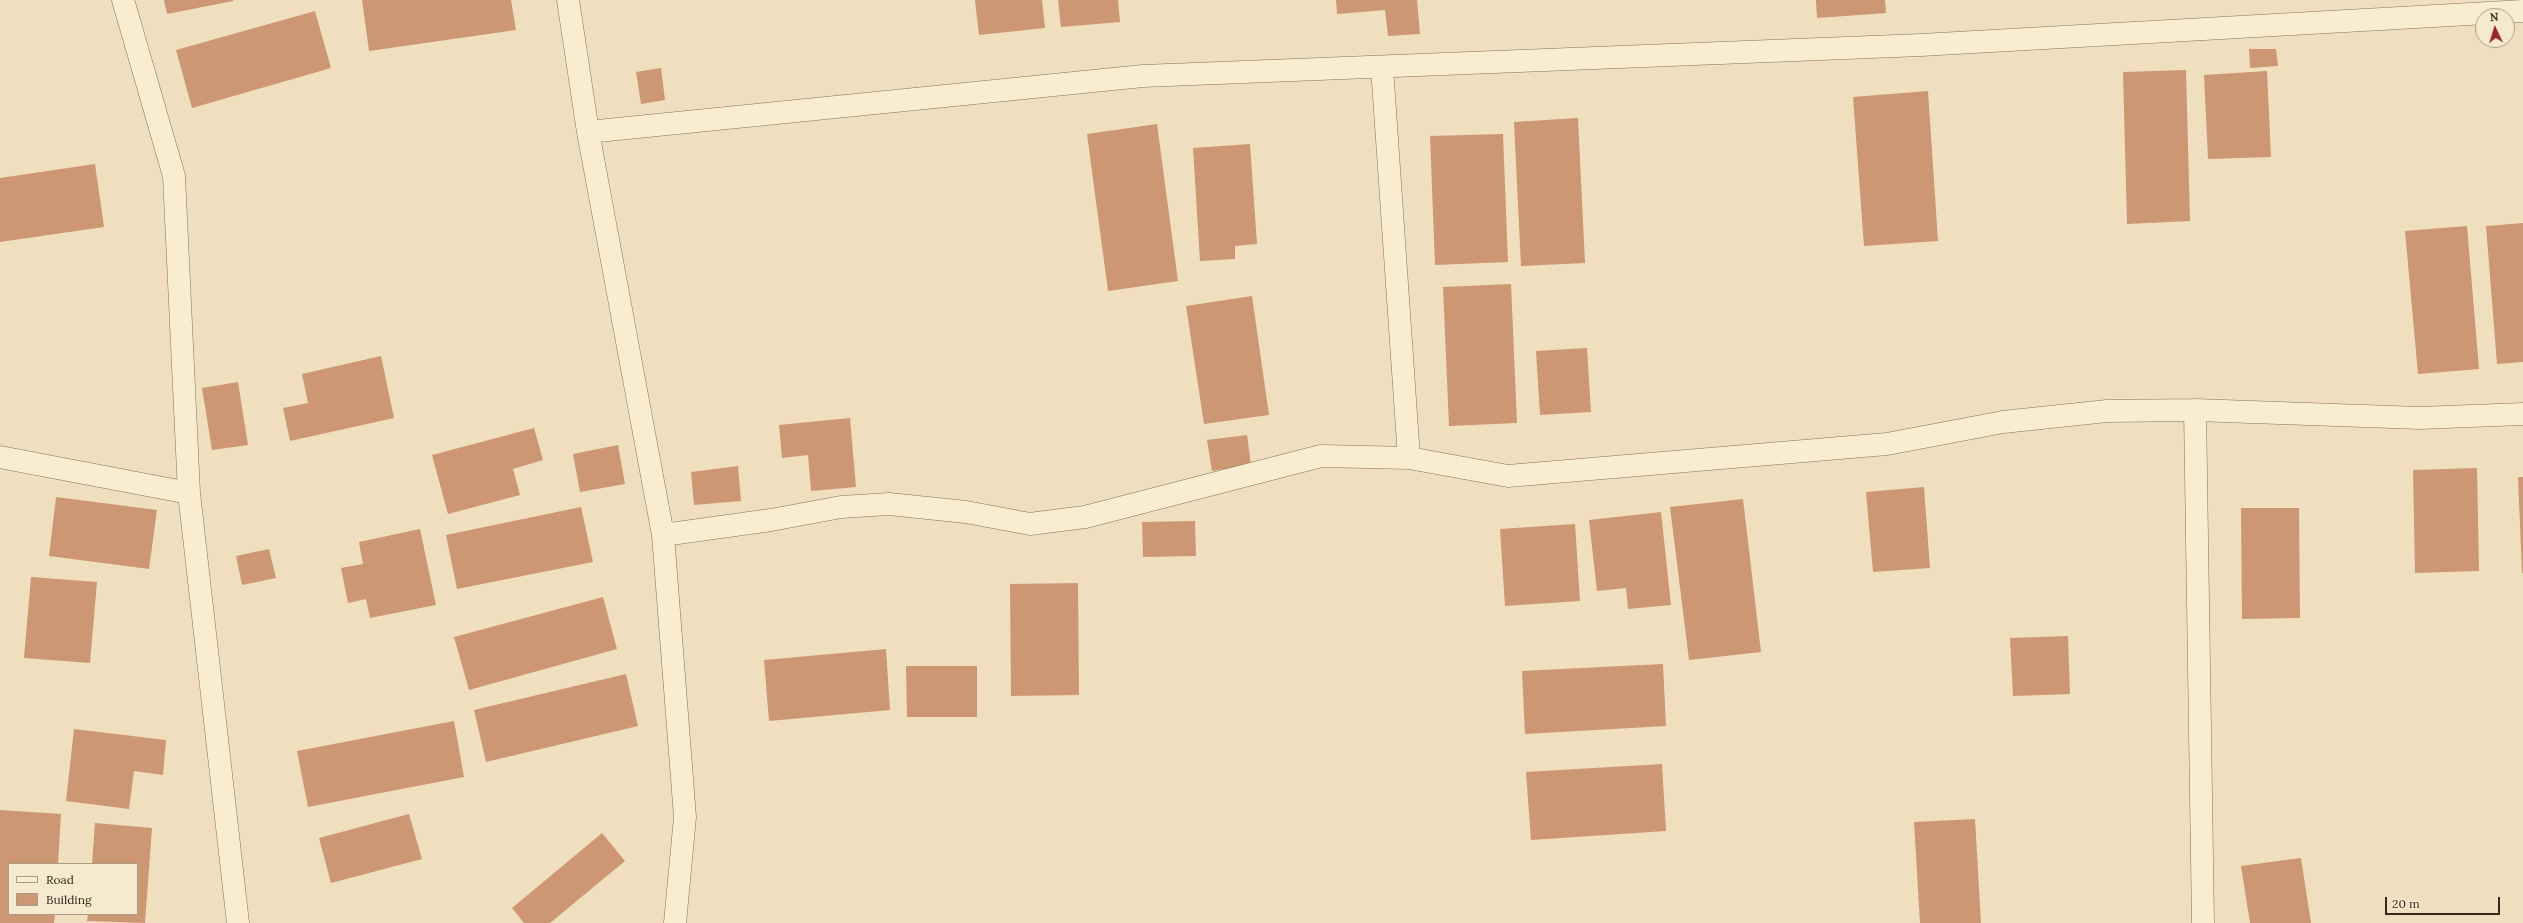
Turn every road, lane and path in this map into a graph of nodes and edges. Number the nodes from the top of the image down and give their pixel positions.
1 (123, 0) edge
2 (568, 0) edge
3 (2523, 11) edge
4 (1382, 67) junction
5 (588, 132) junction
6 (2195, 410) junction
7 (2523, 414) edge
8 (0, 458) edge
9 (1409, 458) junction
10 (189, 493) junction
11 (663, 535) junction
12 (238, 923) edge
13 (675, 923) edge
14 (2203, 923) edge

1 - 10 street
2 - 5 street
3 - 4 street
4 - 5 street
4 - 9 street
5 - 11 street
6 - 7 street
6 - 9 street
6 - 14 street
8 - 10 street
9 - 11 street
10 - 12 street
11 - 13 street

